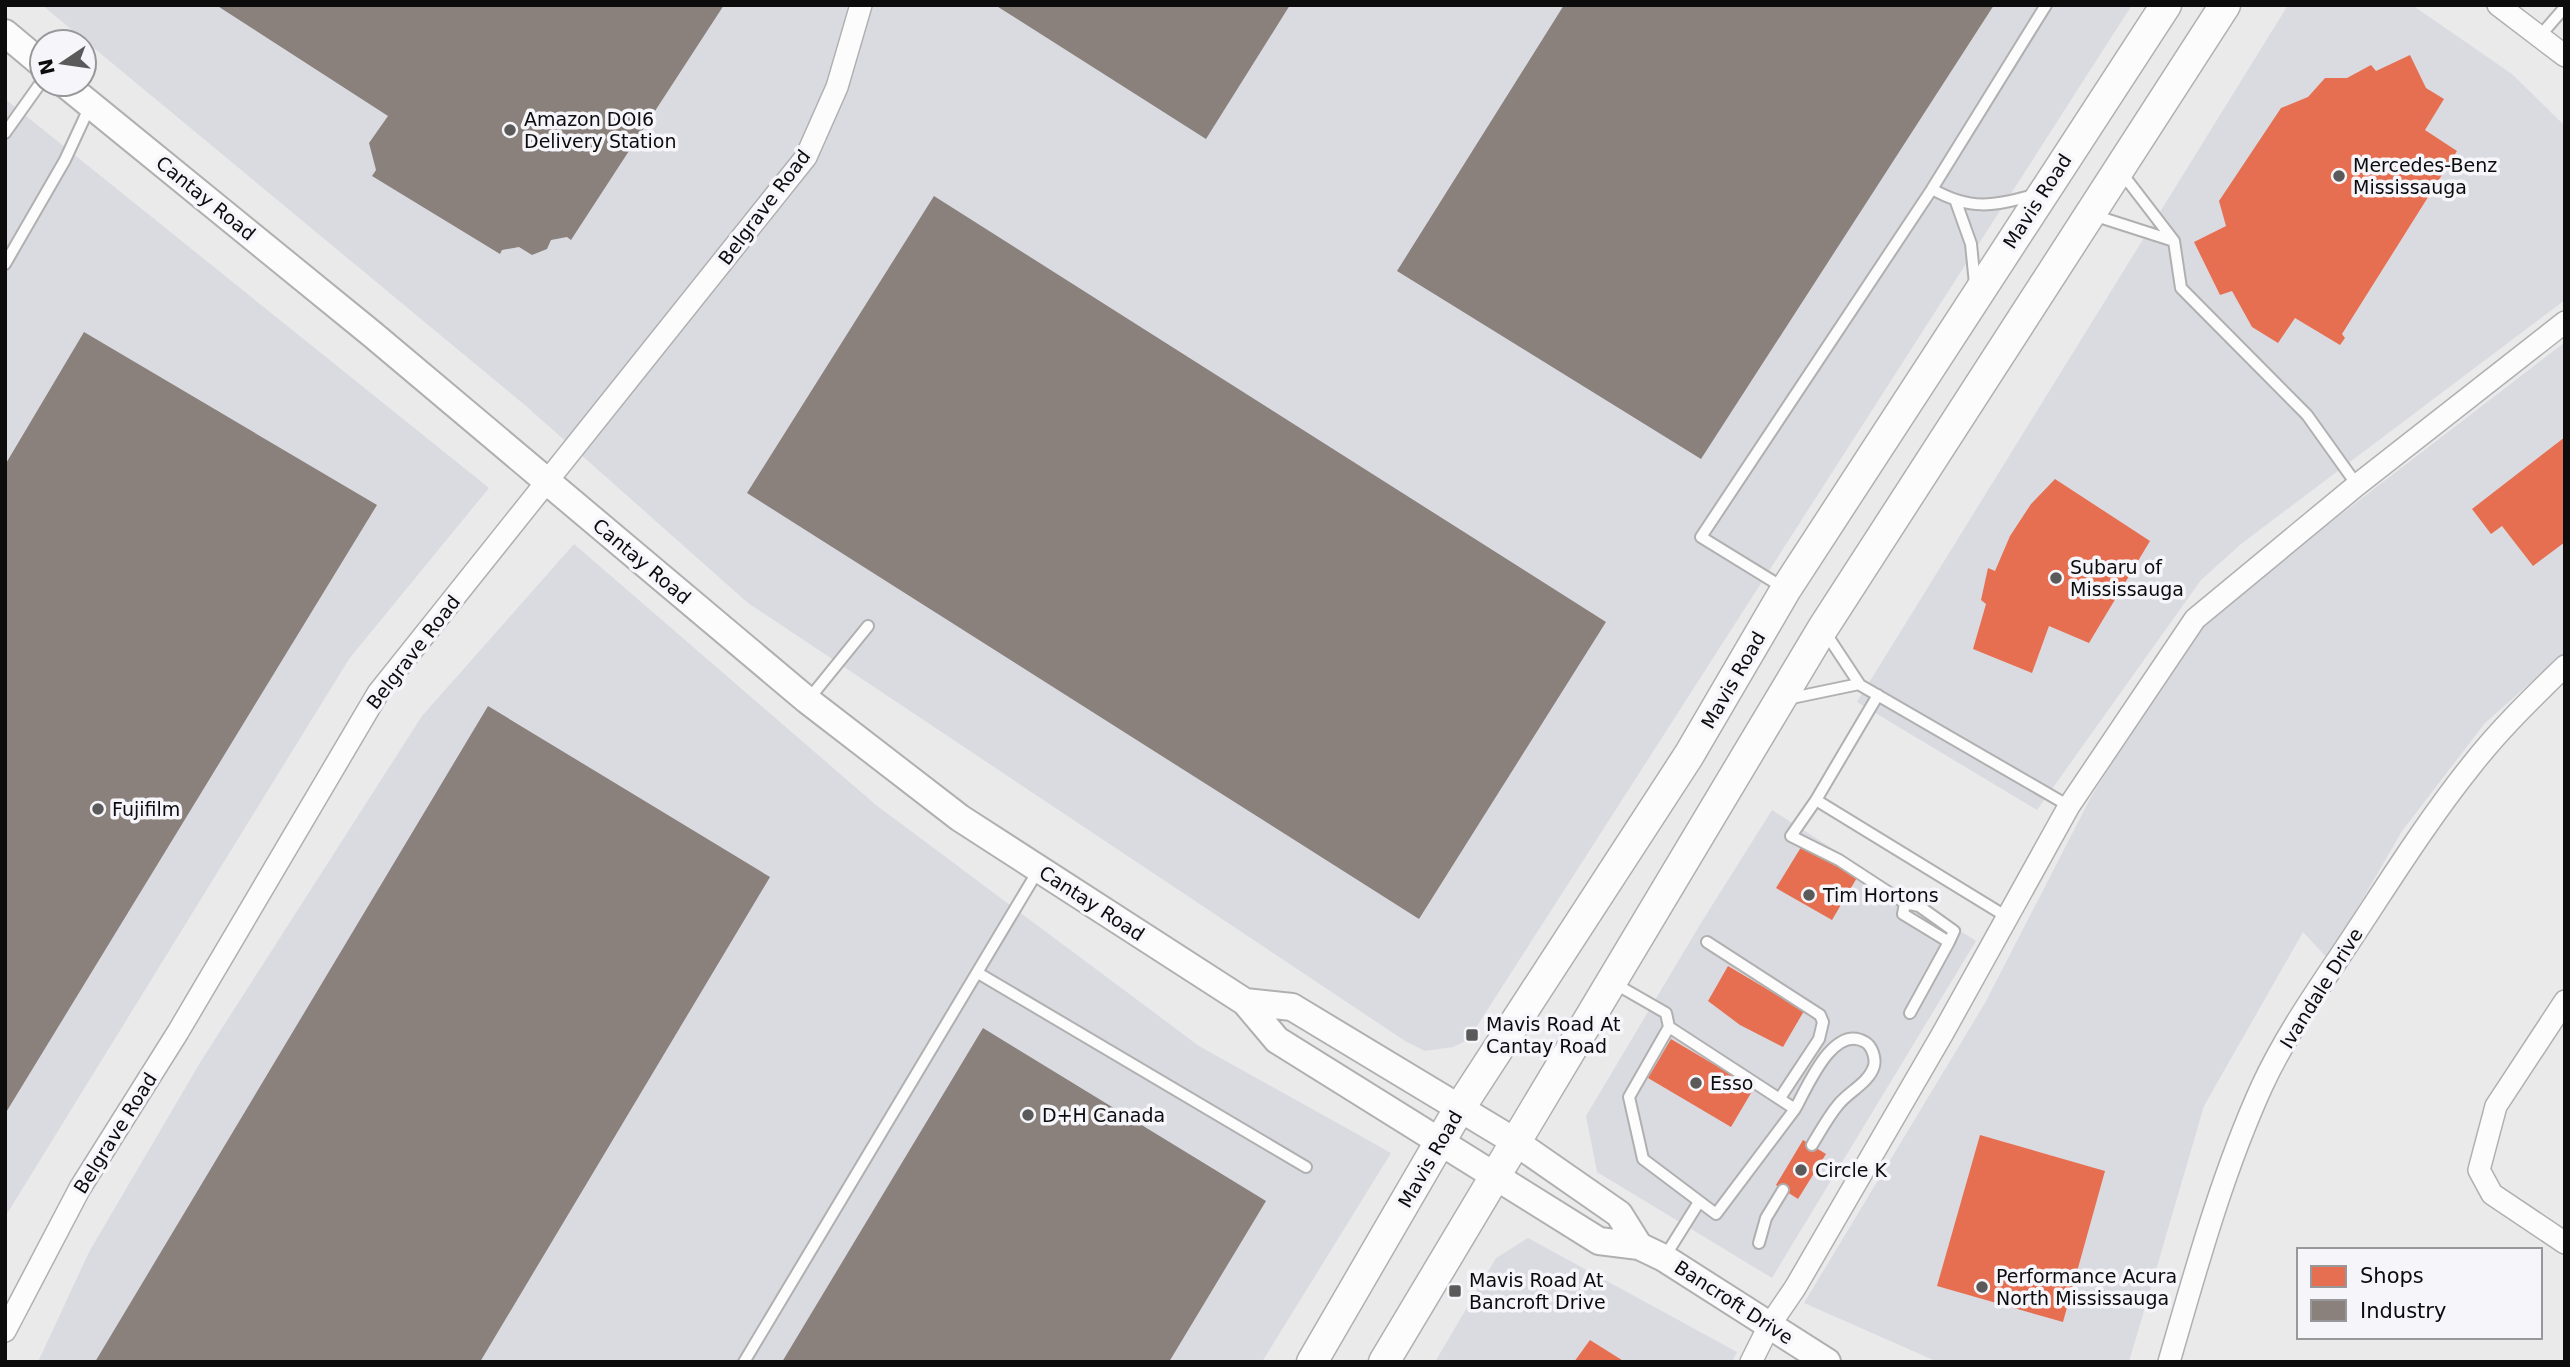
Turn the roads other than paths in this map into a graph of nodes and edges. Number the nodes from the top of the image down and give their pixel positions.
1 (861, 5) edge
2 (2046, 5) edge
3 (2166, 5) edge
4 (2225, 5) edge
5 (2498, 5) edge
6 (2565, 7) edge
7 (5, 33) edge
8 (2539, 37) junction
9 (28, 52) edge
10 (2565, 56) edge
11 (30, 98) edge
12 (81, 98) edge
13 (90, 106) junction
14 (5, 133) edge
15 (2119, 169) junction
16 (1933, 189) junction
17 (2043, 192) junction
18 (1956, 202) junction
19 (2091, 214) junction
20 (2174, 241) junction
21 (5, 264) edge
22 (1976, 293) junction
23 (2565, 322) edge
24 (549, 482) junction
25 (2357, 485) junction
26 (1786, 589) junction
27 (868, 626) dead end
28 (1823, 628) junction
29 (2565, 666) edge
30 (1859, 684) junction
31 (1878, 695) junction
32 (807, 700) junction
33 (1779, 701) junction
34 (1816, 800) junction
35 (2069, 806) junction
36 (1039, 869) junction
37 (2007, 918) junction
38 (1707, 942) dead end
39 (978, 973) junction
40 (1610, 981) junction
41 (2565, 1001) edge
42 (1245, 1002) junction
43 (1910, 1013) dead end
44 (1669, 1027) junction
45 (1780, 1098) junction
46 (1459, 1109) junction
47 (1795, 1109) junction
48 (1514, 1141) junction
49 (1439, 1143) junction
50 (1812, 1145) dead end
51 (1306, 1167) dead end
52 (1494, 1174) junction
53 (1783, 1190) dead end
54 (1699, 1202) junction
55 (1759, 1243) dead end
56 (2565, 1243) edge
57 (1639, 1246) junction
58 (1664, 1258) junction
59 (1769, 1325) junction
60 (5, 1331) edge
61 (744, 1362) edge
62 (1312, 1362) edge
63 (1384, 1362) edge
64 (1751, 1362) edge
65 (1827, 1362) edge
66 (2169, 1362) edge

1 - 24 street, Belgrave Road
2 - 16 lane
3 - 17 main road, Mavis Road
4 - 15 main road
5 - 8 street
6 - 8 lane
7 - 9 street
8 - 10 street
11 - 14 lane
12 - 13 street, Cantay Road
13 - 21 lane
13 - 24 street, Cantay Road
15 - 19 main road
15 - 20 lane
16 - 18 lane
16 - 26 lane
17 - 18 lane
17 - 22 main road, Mavis Road
18 - 22 lane
19 - 20 lane
19 - 28 main road
20 - 25 lane
22 - 26 main road, Mavis Road
23 - 25 street
24 - 32 street, Cantay Road
24 - 60 street, Belgrave Road
25 - 35 street
26 - 46 main road, Mavis Road
27 - 32 lane
28 - 30 lane
28 - 33 main road
29 - 66 street, Ivandale Drive
30 - 31 lane
30 - 33 lane
31 - 34 lane
31 - 35 lane
32 - 36 street, Cantay Road
33 - 40 main road
34 - 37 lane
34 - 43 lane
35 - 37 street
36 - 39 lane
36 - 42 street, Cantay Road
37 - 59 street
38 - 45 lane
39 - 51 lane
39 - 61 lane
40 - 44 lane
40 - 48 main road
41 - 56 street
42 - 46 street, Cantay Road
42 - 49 street, Cantay Road
44 - 45 lane
44 - 54 lane
45 - 47 lane
46 - 48 street, Cantay Road
46 - 49 main road, Mavis Road
47 - 50 lane
47 - 54 lane
48 - 52 main road
48 - 57 street
49 - 52 street, Cantay Road
49 - 62 main road, Mavis Road
52 - 57 street, Bancroft Drive
52 - 63 main road
53 - 55 lane
54 - 58 lane
57 - 58 street, Bancroft Drive
58 - 59 street, Bancroft Drive
59 - 64 street
59 - 65 street, Bancroft Drive

